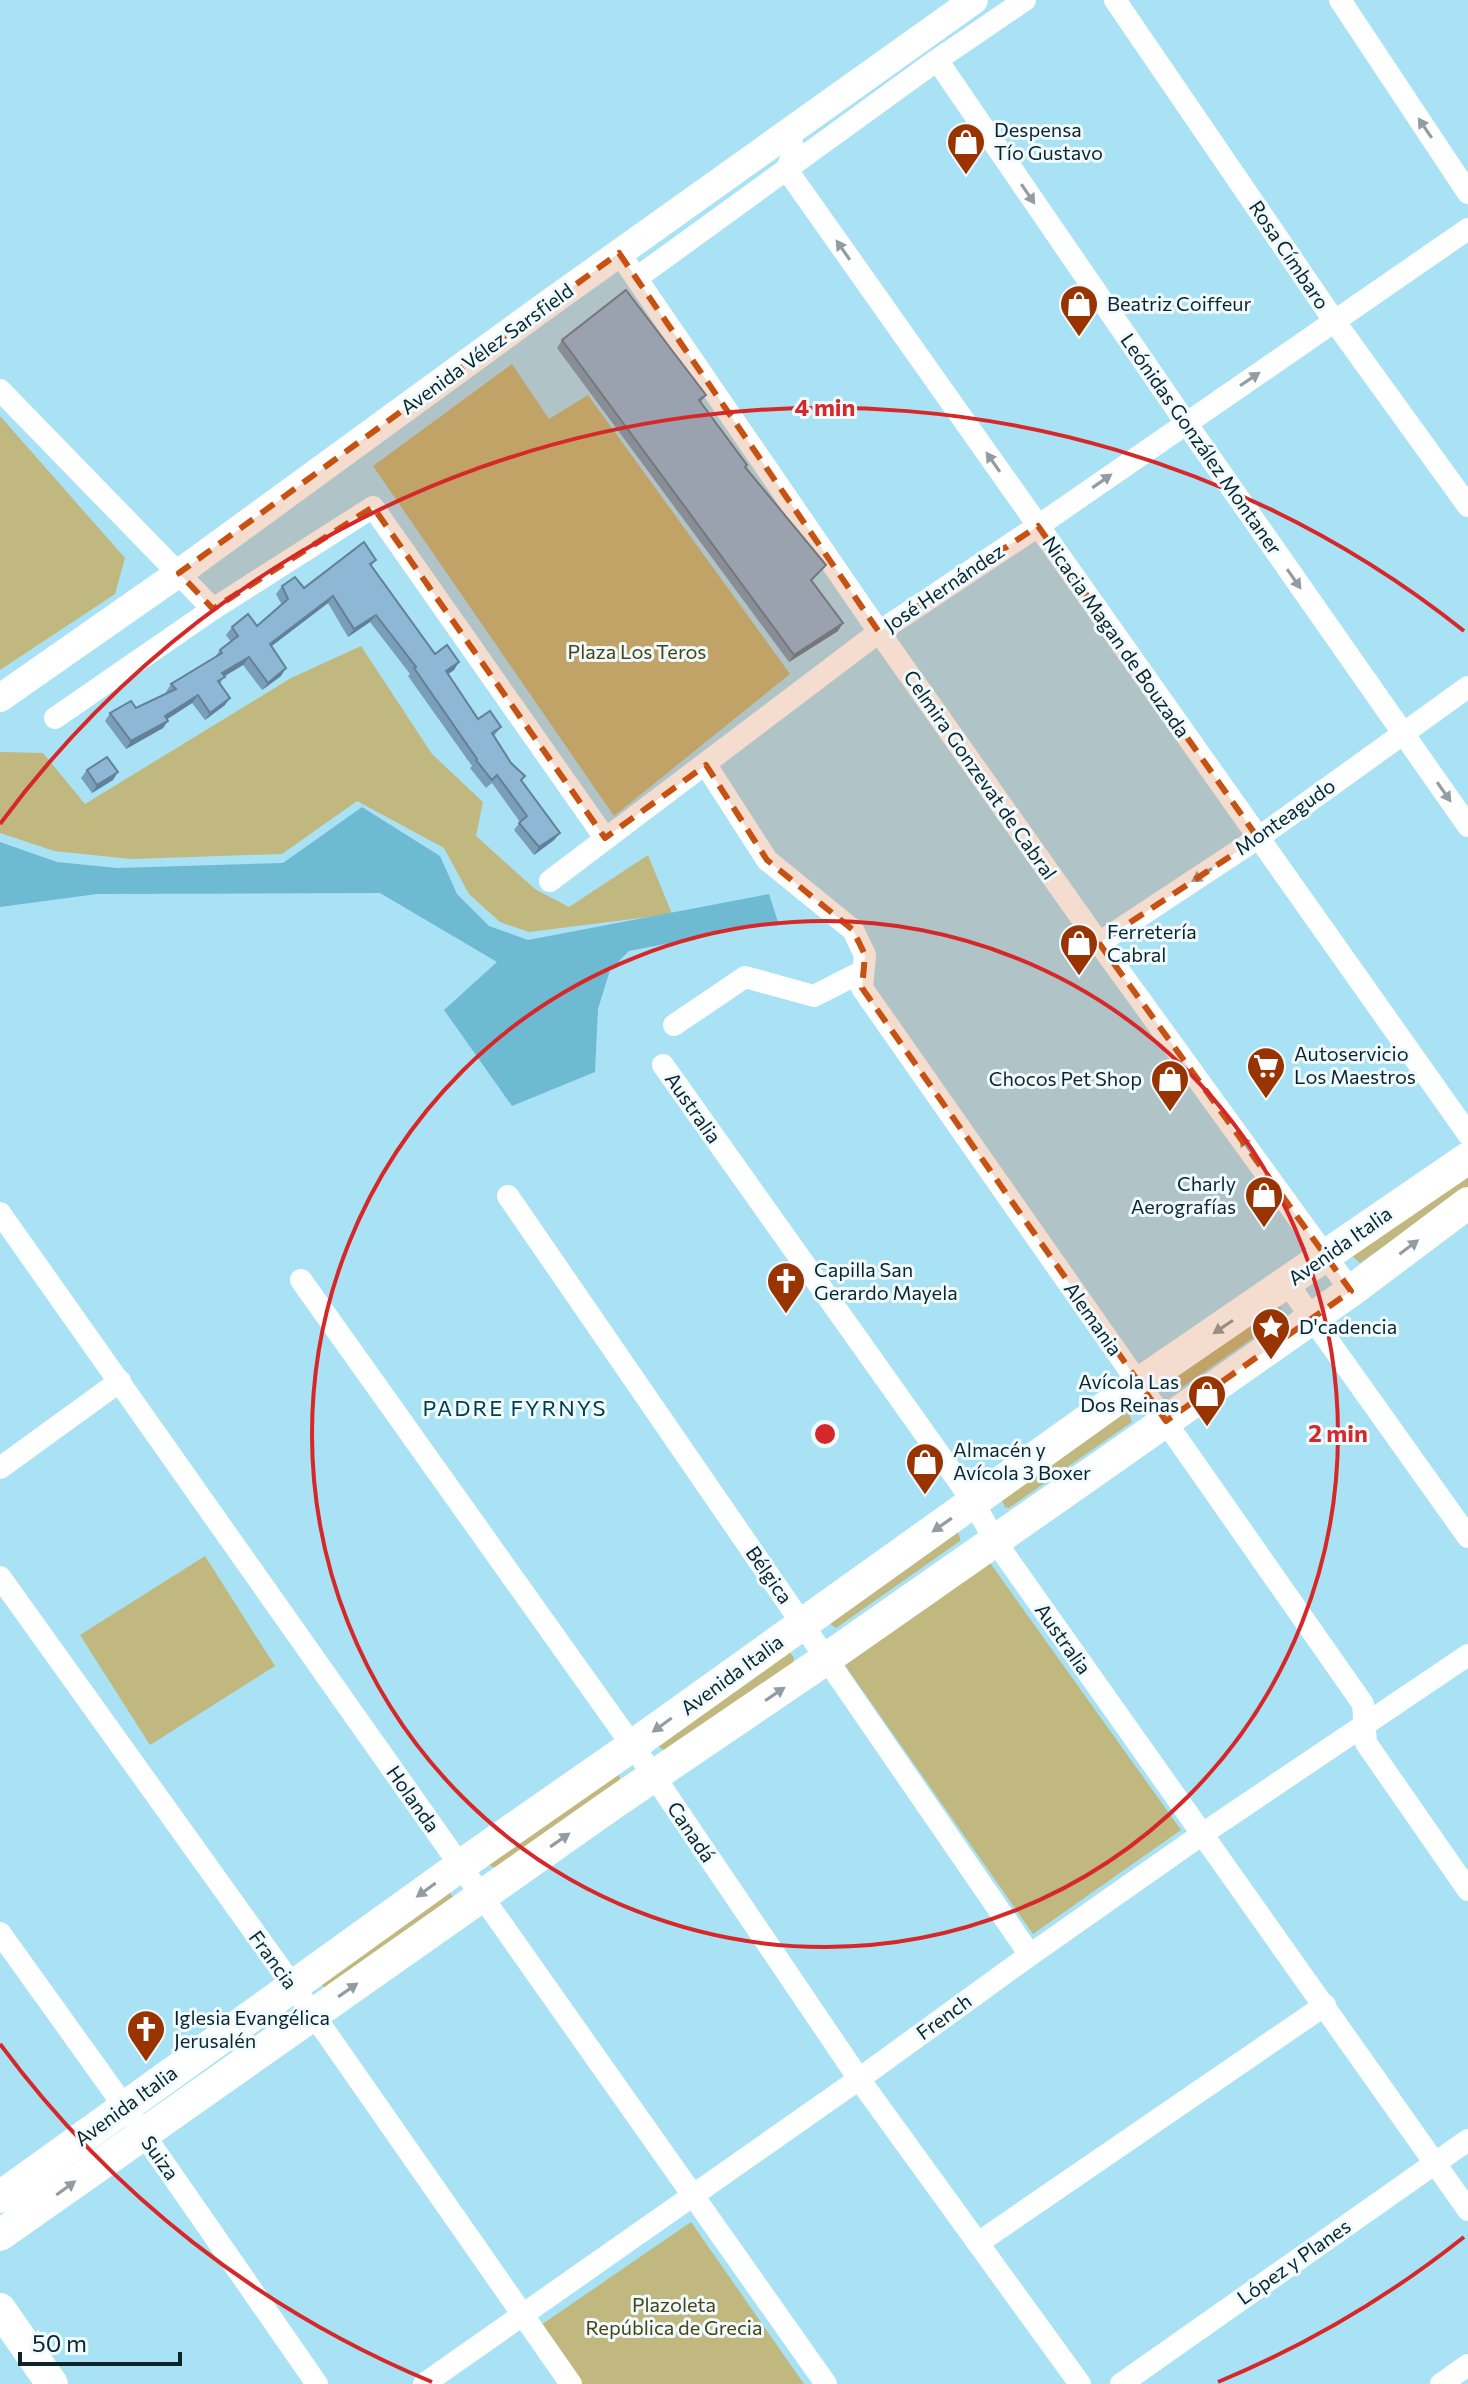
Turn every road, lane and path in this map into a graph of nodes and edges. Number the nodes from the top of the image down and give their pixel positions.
1 (974, 0) edge
2 (1025, 0) edge
3 (1115, 0) edge
4 (1340, 0) edge
5 (937, 60) junction
6 (788, 134) junction
7 (787, 170) junction
8 (1468, 193) edge
9 (1468, 229) edge
10 (619, 253) junction
11 (638, 277) junction
12 (1335, 322) junction
13 (0, 390) edge
14 (1186, 423) junction
15 (1468, 506) edge
16 (1038, 526) junction
17 (179, 573) junction
18 (213, 609) junction
19 (879, 632) junction
20 (1468, 687) edge
21 (0, 698) edge
22 (55, 718) dead end
23 (1402, 733) junction
24 (706, 765) junction
25 (1468, 826) edge
26 (605, 838) junction
27 (1258, 838) junction
28 (550, 881) dead end
29 (1099, 943) junction
30 (863, 971) junction
31 (674, 1025) dead end
32 (663, 1065) dead end
33 (1468, 1134) edge
34 (1468, 1158) edge
35 (508, 1196) dead end
36 (1468, 1203) edge
37 (0, 1213) edge
38 (1326, 1255) junction
39 (301, 1280) dead end
40 (1287, 1283) junction
41 (1351, 1291) junction
42 (1311, 1318) junction
43 (120, 1381) junction
44 (1138, 1384) junction
45 (1166, 1421) junction
46 (0, 1468) edge
47 (974, 1503) junction
48 (1468, 1537) edge
49 (995, 1541) junction
50 (0, 1577) edge
51 (803, 1624) junction
52 (1468, 1655) edge
53 (826, 1659) junction
54 (1365, 1722) junction
55 (632, 1746) junction
56 (654, 1776) junction
57 (1201, 1835) junction
58 (460, 1866) junction
59 (1468, 1890) edge
60 (481, 1896) junction
61 (0, 1933) edge
62 (1030, 1955) junction
63 (293, 1988) junction
64 (1325, 2005) junction
65 (313, 2014) junction
66 (859, 2079) junction
67 (124, 2106) junction
68 (143, 2133) junction
69 (1468, 2140) edge
70 (1435, 2163) junction
71 (694, 2196) junction
72 (0, 2197) edge
73 (1468, 2210) edge
74 (1, 2233) edge
75 (978, 2243) junction
76 (0, 2309) edge
77 (522, 2314) junction
78 (1468, 2365) edge
79 (52, 2384) edge
80 (317, 2384) edge
81 (424, 2384) edge
82 (571, 2384) edge
83 (826, 2384) edge
84 (1080, 2384) edge
85 (1121, 2384) edge
86 (1441, 2384) edge

1 - 6 street, Avenida Vélez Sarsfield
2 - 5 street
3 - 12 street, Rosa Címbaro
8 -> 4 street
5 - 7 street
5 -> 14 street, Leónidas González Montaner
6 - 7 street
6 - 10 street, Avenida Vélez Sarsfield
7 - 11 street
16 -> 7 street, Nicacia Magan de Bouzada
9 - 12 street, José Hernández
10 - 11 street, Celmira Gonzevat de Cabral
10 - 17 street, Avenida Vélez Sarsfield
11 - 19 street, Celmira Gonzevat de Cabral
14 -> 12 street, José Hernández
12 - 15 street, Rosa Címbaro
13 - 17 street
16 -> 14 street, José Hernández
14 -> 23 street, Leónidas González Montaner
16 - 19 street, José Hernández
16 - 27 street, Nicacia Magan de Bouzada
17 - 18 street
17 - 21 street, Avenida Vélez Sarsfield
18 - 22 street
18 - 26 street
19 - 24 street, José Hernández
19 - 29 street, Celmira Gonzevat de Cabral
20 - 23 street, Monteagudo
23 -> 25 street, Leónidas González Montaner
23 - 27 street, Monteagudo
24 - 26 street, José Hernández
24 - 30 street, Alemania
26 - 28 street, José Hernández
27 -> 29 street, Monteagudo
27 - 33 street, Nicacia Magan de Bouzada
38 -> 29 street, Celmira Gonzevat de Cabral
30 - 31 street
30 - 44 street, Alemania
32 - 47 street, Australia
34 - 38 main road, Avenida Italia
35 - 51 street, Bélgica
41 -> 36 main road, Avenida Italia
37 - 43 street, Holanda
38 - 40 main road, Avenida Italia
38 - 41 street, Celmira Gonzevat de Cabral
39 - 55 street, Canadá
40 - 42 street
40 -> 44 main road, Avenida Italia
41 - 42 main road, Avenida Italia
42 - 45 main road, Avenida Italia
42 - 48 street
43 - 46 street
43 - 58 street, Holanda
44 - 45 street, Alemania
44 - 47 main road, Avenida Italia
45 - 49 main road, Avenida Italia
45 - 54 street, Alemania
47 - 49 street, Australia
47 -> 51 main road, Avenida Italia
49 - 53 main road, Avenida Italia
49 - 57 street, Australia
50 - 63 street, Francia
51 - 53 street, Bélgica
51 -> 55 main road, Avenida Italia
52 - 54 street, French
56 -> 53 main road, Avenida Italia
53 - 62 street, Bélgica
54 - 57 street, French
54 - 59 street, Alemania
55 - 56 street, Canadá
55 - 58 main road, Avenida Italia
60 -> 56 main road, Avenida Italia
56 - 66 street, Canadá
57 - 62 street, French
57 - 64 street, Australia
58 - 60 street, Holanda
58 -> 63 main road, Avenida Italia
65 -> 60 main road, Avenida Italia
60 - 71 street, Holanda
61 - 67 street, Suiza
62 - 66 street, French
63 - 65 street, Francia
63 - 67 main road, Avenida Italia
64 - 70 street, Australia
64 - 75 street
65 - 68 main road, Avenida Italia
65 - 77 street, Francia
66 - 71 street, French
66 - 75 street, Canadá
67 - 68 street, Suiza
67 - 72 main road, Avenida Italia
74 -> 68 main road, Avenida Italia
68 - 80 street, Suiza
69 - 70 street, López y Planes
70 - 73 street, Australia
70 - 85 street, López y Planes
71 - 77 street, French
71 - 83 street, Holanda
75 - 84 street, Canadá
76 - 79 main road
77 - 81 street, French
77 - 82 street, Francia
78 - 86 street

